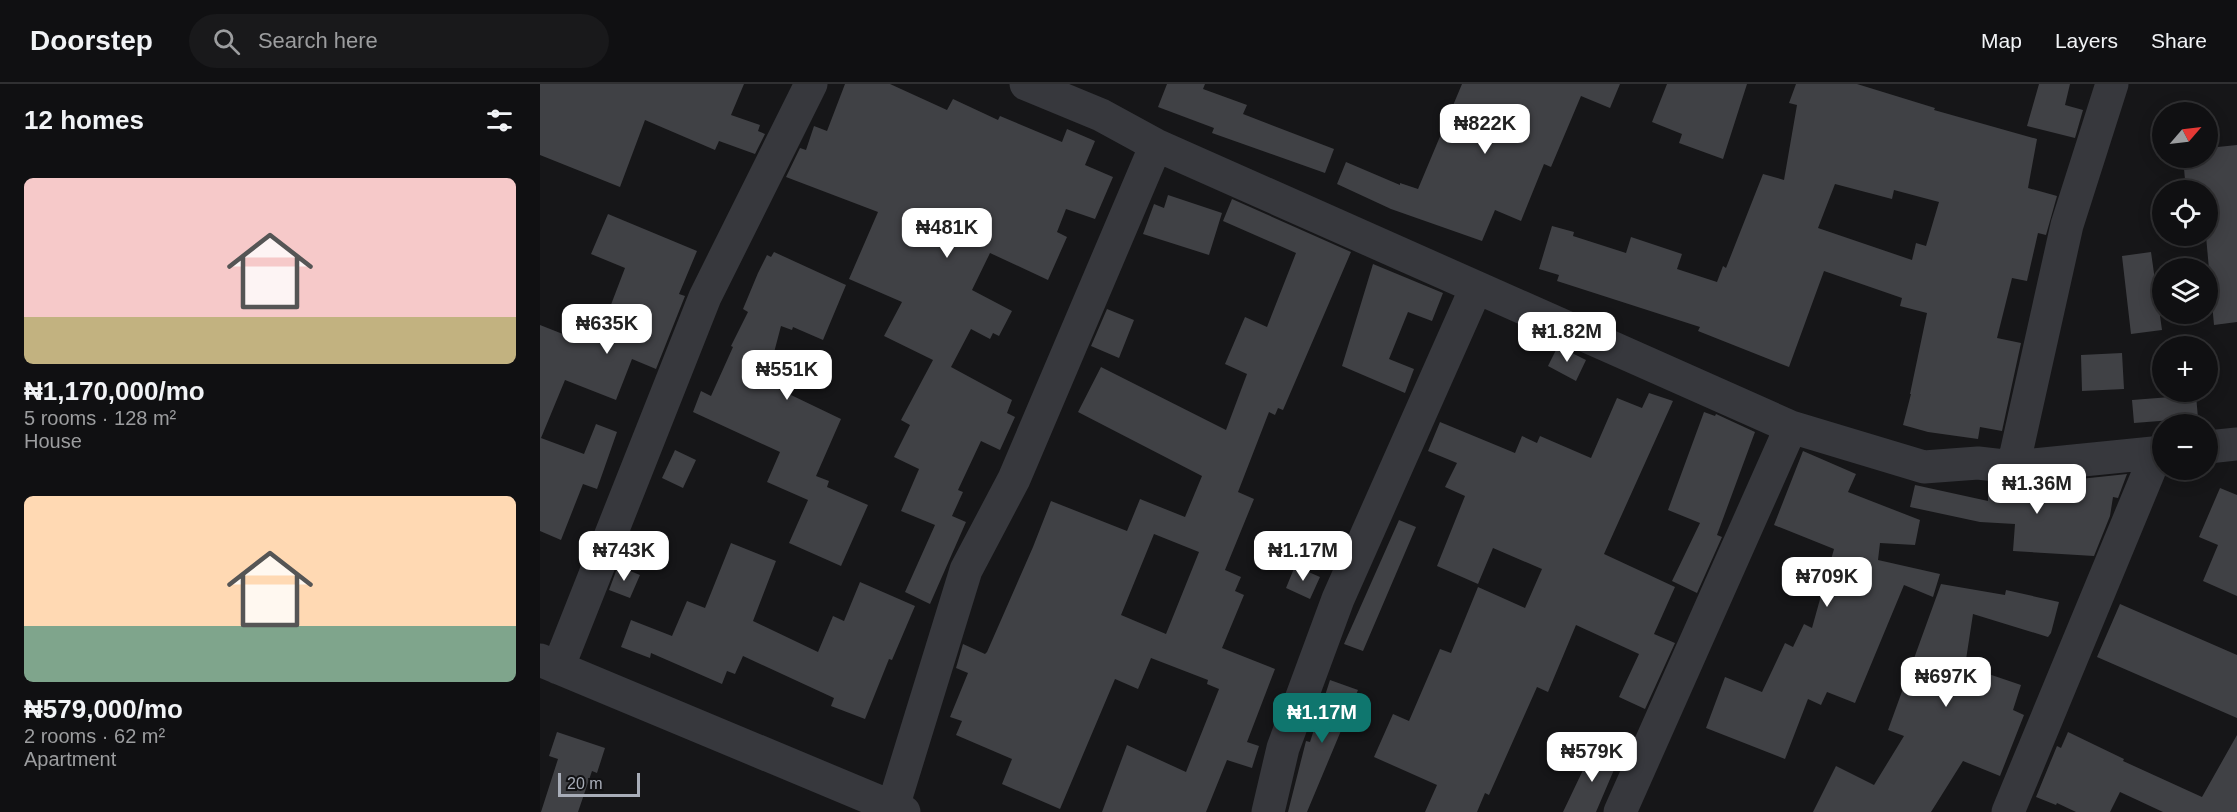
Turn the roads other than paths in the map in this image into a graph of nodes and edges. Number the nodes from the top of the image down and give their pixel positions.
1 (811, 84) edge
2 (1026, 84) edge
3 (2112, 84) edge
4 (1156, 145) junction
5 (1476, 288) junction
6 (1791, 428) junction
7 (2237, 444) edge
8 (2218, 446) edge
9 (2152, 453) edge
10 (2013, 467) junction
11 (2152, 471) edge
12 (549, 664) edge
13 (898, 810) edge
14 (1268, 812) edge
15 (1620, 812) edge
16 (2008, 812) edge

1 - 12 street
2 - 4 street
3 - 10 street
4 - 5 street
4 - 13 street
5 - 6 street
5 - 14 street
6 - 10 street
6 - 15 street
7 - 8 street
9 - 10 street
11 - 16 street
12 - 13 street

